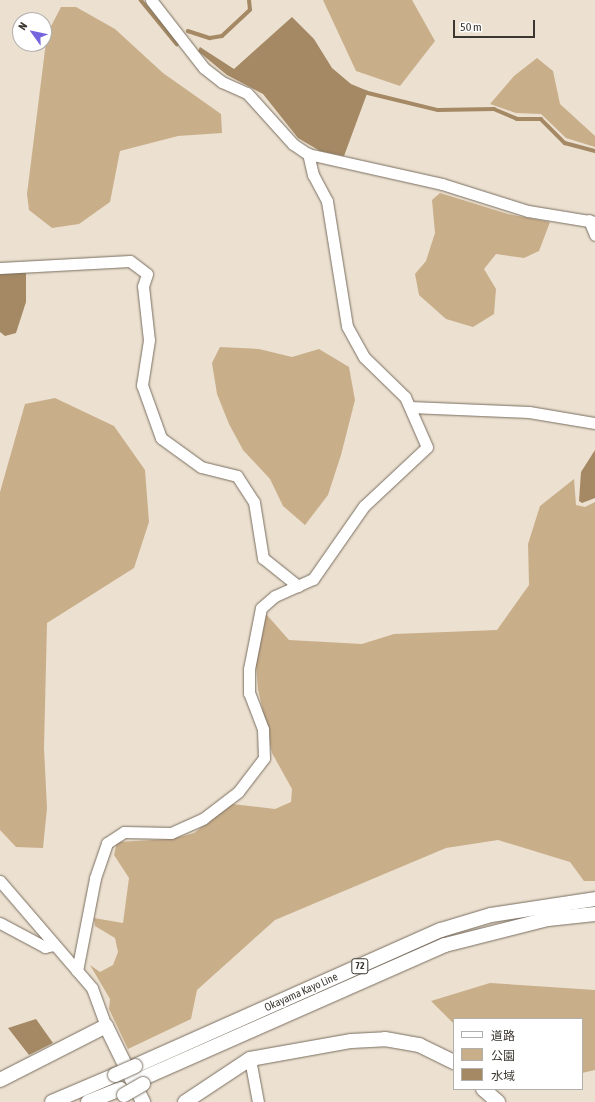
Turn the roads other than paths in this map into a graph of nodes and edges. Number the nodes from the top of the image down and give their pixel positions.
1 (151, 0) edge
2 (308, 154) junction
3 (592, 221) edge
4 (595, 235) edge
5 (0, 268) edge
6 (410, 406) junction
7 (595, 423) edge
8 (298, 586) junction
9 (0, 881) edge
10 (595, 899) edge
11 (595, 914) edge
12 (0, 923) edge
13 (54, 945) junction
14 (76, 971) junction
15 (106, 1026) junction
16 (250, 1059) junction
17 (453, 1062) edge
18 (3, 1075) edge
19 (484, 1090) edge
20 (122, 1092) junction
21 (52, 1102) edge
22 (88, 1102) edge
23 (108, 1102) edge
24 (143, 1102) edge
25 (185, 1102) edge
26 (258, 1102) edge
27 (498, 1102) edge

1 - 2 street
2 - 3 street
2 - 6 street
3 - 4 street
5 - 8 street
6 - 7 street
6 - 8 street
8 - 14 street
9 - 13 street
10 - 21 main road, Okayama Kayo Line / 72, bridge
11 - 20 main road, Okayama Kayo Line / 72
12 - 13 street
13 - 14 street
14 - 15 street
15 - 18 main road
15 - 24 main road
16 - 17 main road
16 - 25 main road
16 - 26 street
19 - 27 main road
20 - 22 main road, Okayama Kayo Line / 72
20 - 23 main road, Okayama Kayo Line / 72

